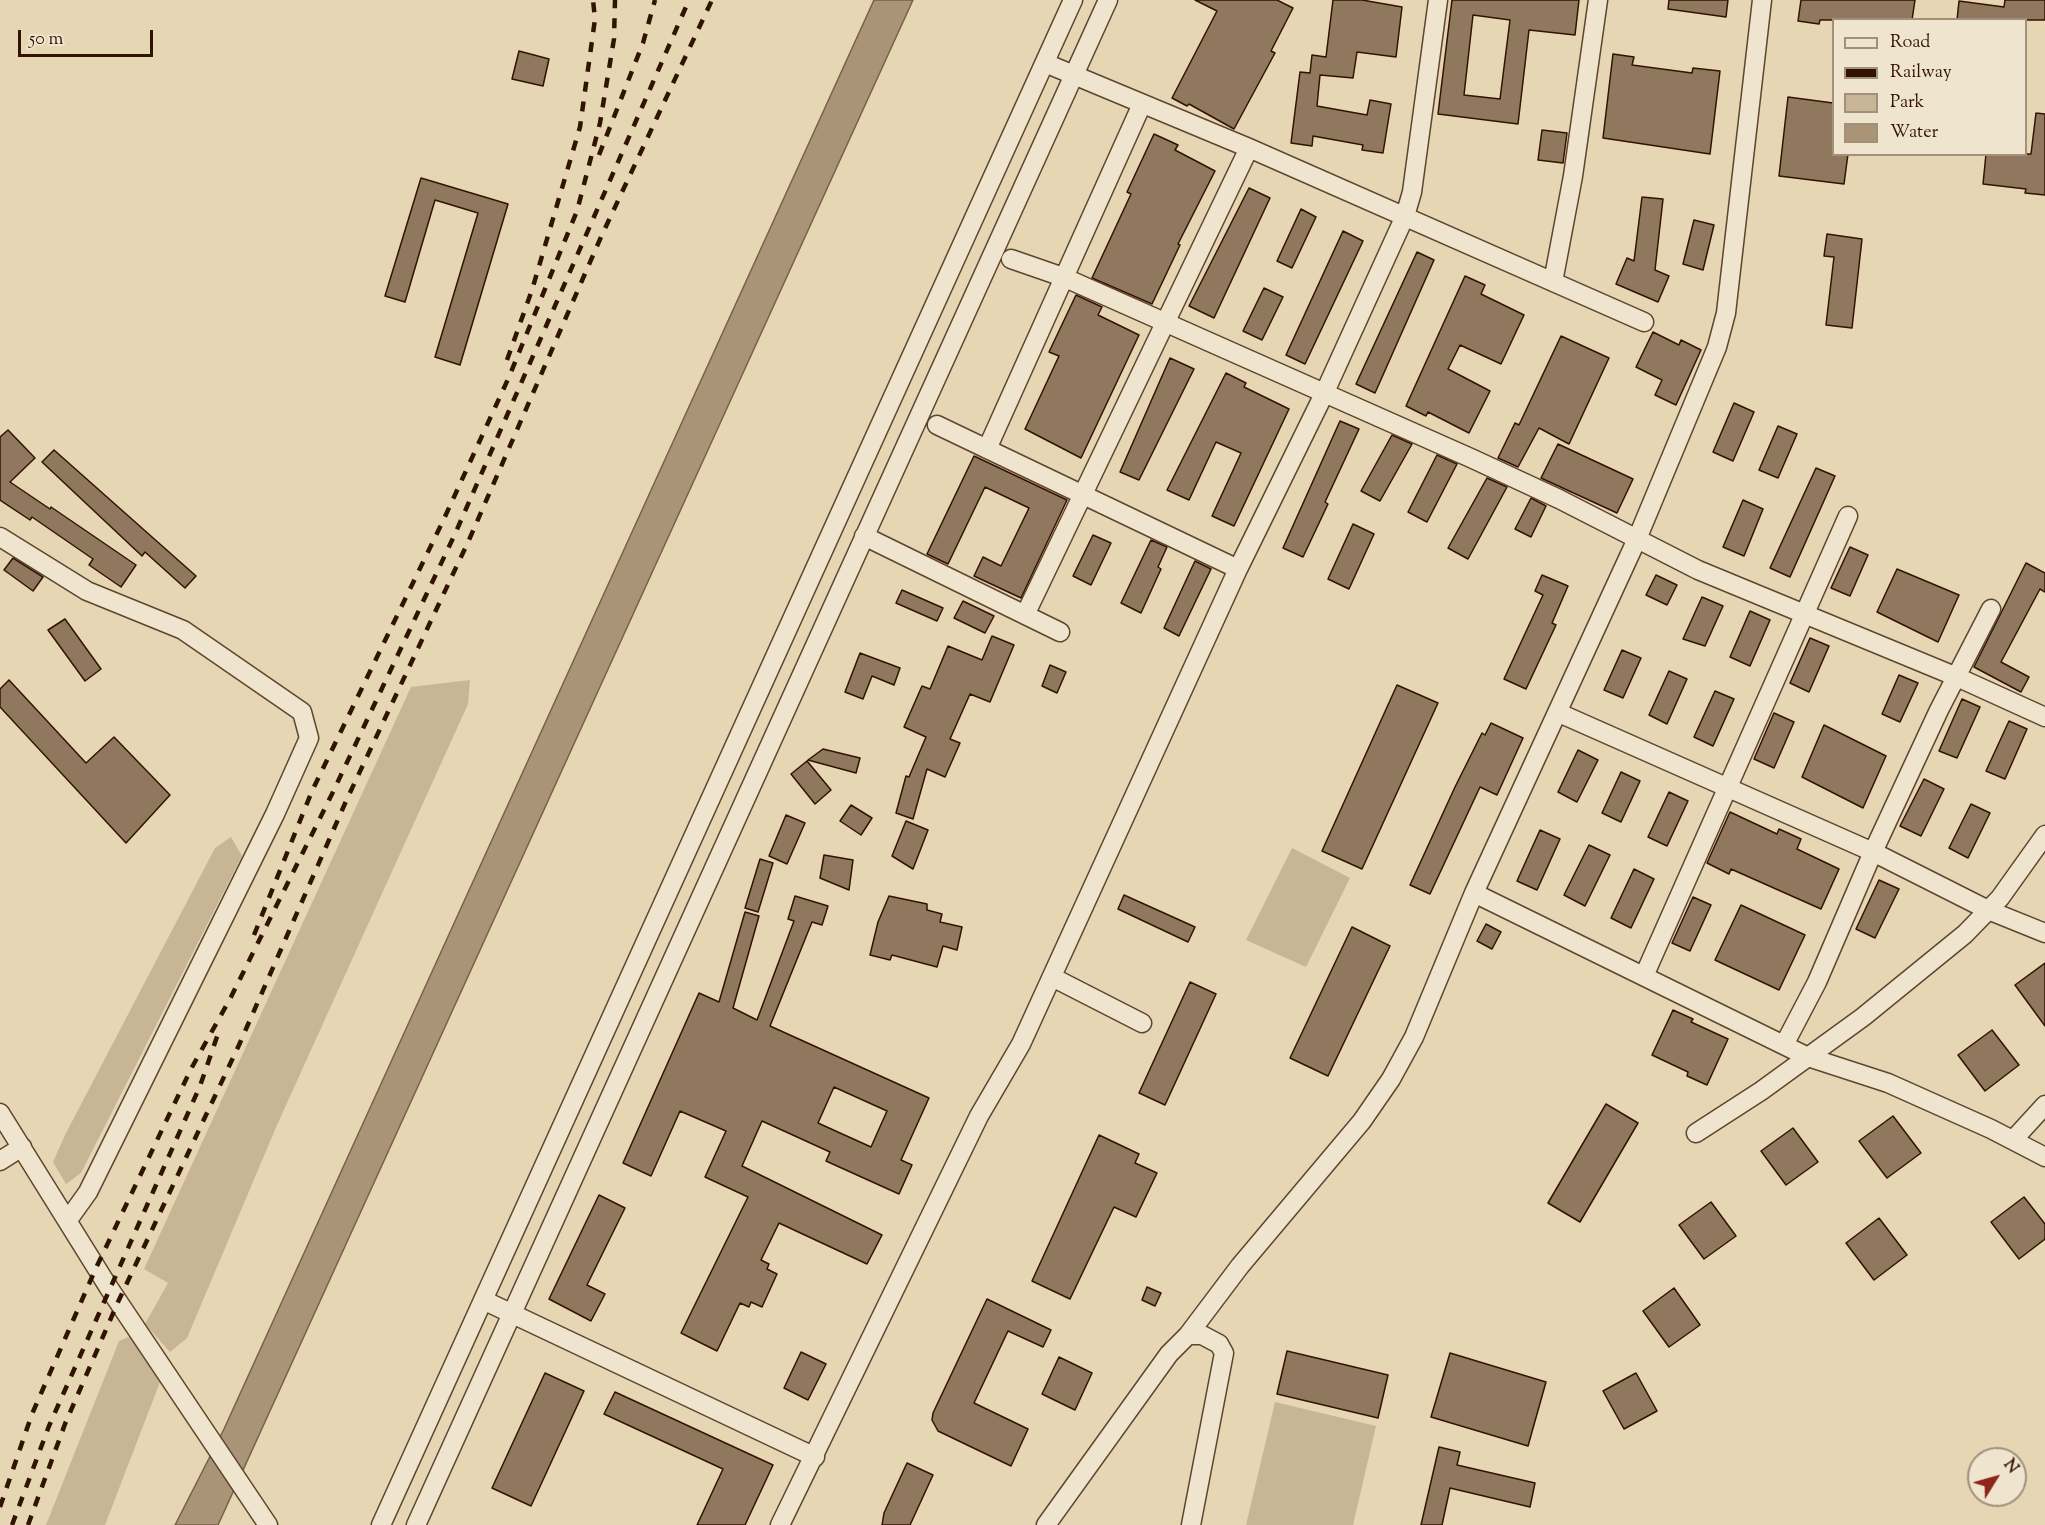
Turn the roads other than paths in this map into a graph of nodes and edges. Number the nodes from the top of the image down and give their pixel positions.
1 (1073, 0) edge
2 (1108, 0) edge
3 (1438, 0) edge
4 (1598, 0) edge
5 (1762, 0) edge
6 (1044, 63) junction
7 (1073, 75) junction
8 (1142, 104) junction
9 (1249, 148) junction
10 (1406, 216) junction
11 (1011, 259) dead end
12 (1063, 277) junction
13 (1553, 282) junction
14 (1644, 322) dead end
15 (1167, 323) junction
16 (1324, 394) junction
17 (937, 425) dead end
18 (987, 449) junction
19 (1084, 496) junction
20 (1848, 516) dead end
21 (864, 536) junction
22 (0, 537) edge
23 (1637, 539) junction
24 (1238, 569) junction
25 (1991, 609) dead end
26 (1805, 614) junction
27 (1024, 615) junction
28 (1060, 632) dead end
29 (1958, 677) junction
30 (1558, 713) junction
31 (2045, 717) edge
32 (1727, 787) junction
33 (2045, 835) edge
34 (1873, 852) junction
35 (1474, 893) junction
36 (1988, 910) junction
37 (2045, 933) edge
38 (1644, 976) junction
39 (1052, 977) junction
40 (1142, 1023) dead end
41 (1784, 1045) junction
42 (1808, 1057) junction
43 (2045, 1105) edge
44 (0, 1113) edge
45 (1696, 1133) dead end
46 (2013, 1140) junction
47 (22, 1147) junction
48 (2045, 1157) edge
49 (0, 1161) edge
50 (68, 1221) junction
51 (483, 1300) junction
52 (513, 1313) junction
53 (1188, 1335) junction
54 (815, 1457) junction
55 (785, 1523) edge
56 (267, 1525) edge
57 (381, 1525) edge
58 (416, 1525) edge
59 (1046, 1525) edge
60 (1191, 1525) edge

1 - 6 street
2 - 7 street
3 - 10 street
4 - 13 street
5 - 23 street
6 - 7 street
6 - 51 street
7 - 8 street
7 - 21 street
8 - 9 street
8 - 12 street
9 - 10 street
9 - 15 street
10 - 13 street
10 - 16 street
11 - 12 street
12 - 15 street
12 - 18 street
13 - 14 street
15 - 16 street
15 - 19 street
16 - 23 street
16 - 24 street
17 - 18 street
18 - 19 street
19 - 24 street
19 - 27 street
20 - 26 street
21 - 27 street
21 - 52 street
22 - 50 street
23 - 26 street
23 - 30 street
24 - 39 street
25 - 29 street
26 - 29 street
26 - 32 street
27 - 28 street
29 - 31 street
29 - 34 street
30 - 32 street
30 - 35 street
32 - 34 street
32 - 38 street
33 - 36 street
34 - 36 street
34 - 41 street
35 - 38 street
35 - 53 street
36 - 37 street
36 - 42 street
38 - 41 street
39 - 40 street
39 - 54 street
41 - 42 street
42 - 45 street
42 - 46 street
43 - 46 street
44 - 47 street
46 - 48 street
47 - 49 street
47 - 50 street
50 - 56 street
51 - 52 street
51 - 57 street
52 - 54 street
52 - 58 street
53 - 59 street
53 - 60 street
54 - 55 street

